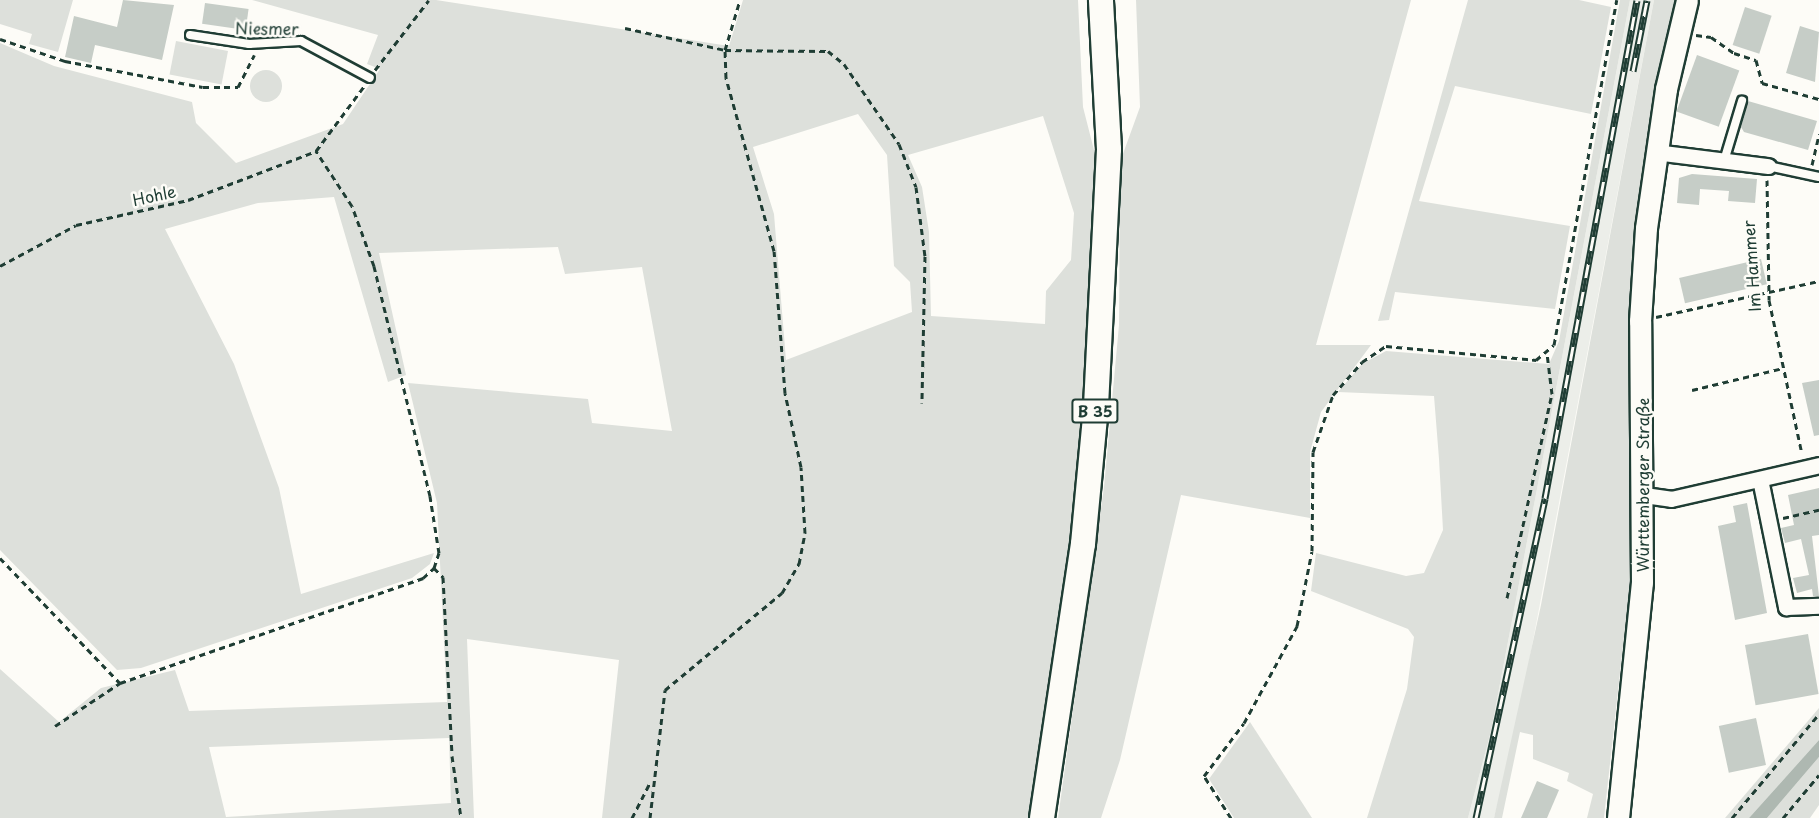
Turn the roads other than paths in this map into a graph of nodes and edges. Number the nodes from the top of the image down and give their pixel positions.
1 (1101, 0) edge
2 (1687, 0) edge
3 (190, 35) dead end
4 (370, 78) road end
5 (1742, 101) dead end
6 (1655, 152) junction
7 (1724, 161) junction
8 (1768, 166) joint
9 (1819, 177) edge
10 (1812, 466) edge
11 (1760, 479) junction
12 (1644, 495) junction
13 (1819, 606) edge
14 (1042, 818) edge
15 (1618, 818) edge

1 - 14 main road, B 35
2 - 6 main road, Württemberger Straße
3 - 4 lane, Niesmer
5 - 7 lane
6 - 7 street
6 - 12 main road, Württemberger Straße
7 - 8 street
8 - 9 lane
10 - 11 street
11 - 12 street
11 - 13 street
12 - 15 main road, Württemberger Straße

